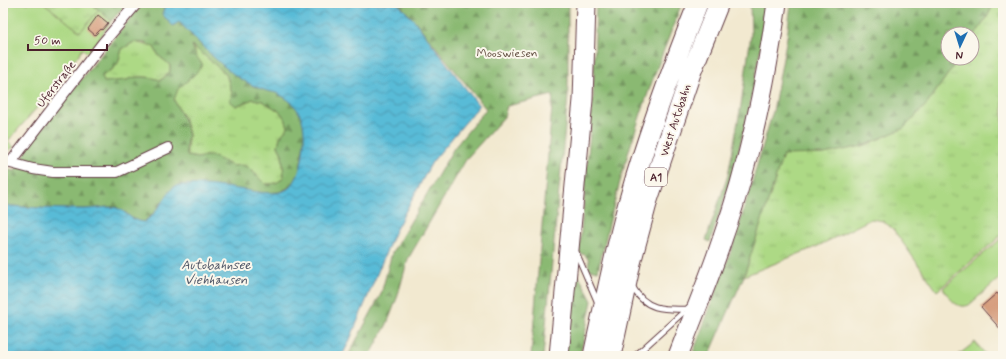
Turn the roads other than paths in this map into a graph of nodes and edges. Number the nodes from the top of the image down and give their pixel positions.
1 (138, 3) edge
2 (586, 3) edge
3 (698, 3) edge
4 (719, 3) edge
5 (777, 3) edge
6 (168, 148) dead end
7 (7, 162) edge
8 (570, 238) junction
9 (629, 274) junction
10 (694, 302) junction
11 (602, 313) junction
12 (559, 356) edge
13 (594, 356) edge
14 (611, 356) edge
15 (636, 356) edge
16 (678, 356) edge

1 - 7 street, Uferstraße
2 - 8 highway
3 - 11 highway, West Autobahn / A1
4 - 9 highway, West Autobahn / A1
5 - 10 highway
6 - 7 street, Uferstraße
8 - 11 lane
8 - 12 highway
9 - 10 lane
9 - 14 highway, West Autobahn / A1
10 - 15 lane
10 - 16 highway
11 - 13 highway, West Autobahn / A1

